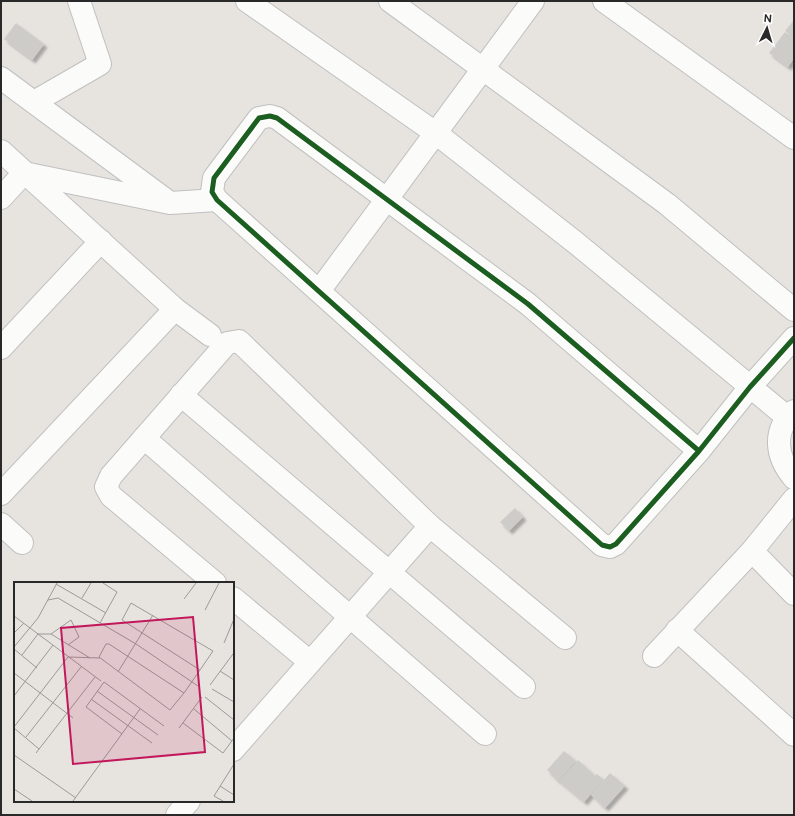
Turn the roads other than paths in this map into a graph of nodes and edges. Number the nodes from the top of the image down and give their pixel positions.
1 (79, 1) edge
2 (247, 1) edge
3 (390, 1) edge
4 (534, 1) edge
5 (604, 1) edge
6 (483, 71) junction
7 (1, 78) edge
8 (34, 102) junction
9 (437, 134) junction
10 (794, 138) edge
11 (1, 151) edge
12 (24, 173) junction
13 (1, 198) edge
14 (388, 199) junction
15 (217, 200) junction
16 (170, 203) junction
17 (101, 241) junction
18 (319, 291) junction
19 (175, 309) junction
20 (794, 310) edge
21 (210, 336) dead end
22 (794, 338) edge
23 (1, 348) edge
24 (750, 387) junction
25 (181, 394) junction
26 (791, 414) edge
27 (144, 438) junction
28 (699, 451) junction
29 (794, 478) edge
30 (1, 494) edge
31 (794, 499) edge
32 (1, 524) edge
33 (430, 526) junction
34 (22, 543) dead end
35 (752, 551) junction
36 (391, 572) junction
37 (214, 582) edge
38 (794, 594) edge
39 (234, 599) edge
40 (349, 616) junction
41 (677, 630) junction
42 (565, 638) dead end
43 (654, 656) dead end
44 (310, 662) junction
45 (524, 687) dead end
46 (485, 734) dead end
47 (794, 735) edge
48 (234, 749) edge
49 (188, 802) edge
50 (177, 815) edge

1 - 8 street
2 - 9 street
3 - 6 street
4 - 6 street
5 - 10 street
6 - 9 street
6 - 20 street
7 - 8 street
8 - 16 street
9 - 14 street
9 - 24 street
11 - 12 street
12 - 13 street
12 - 16 street
12 - 17 street
14 - 15 street
14 - 18 street
14 - 28 street
15 - 16 street
15 - 18 street
17 - 19 street
17 - 23 street
18 - 28 street
19 - 21 street
19 - 30 street
22 - 24 street
24 - 26 street
24 - 28 street
25 - 27 street
25 - 33 street
25 - 36 street
26 - 29 street
27 - 37 street
27 - 40 street
31 - 35 street
32 - 34 street
33 - 36 street
33 - 42 street
35 - 38 street
35 - 41 street
36 - 40 street
36 - 45 street
39 - 44 street
40 - 44 street
40 - 46 street
41 - 43 street
41 - 47 street
44 - 48 street
49 - 50 street

